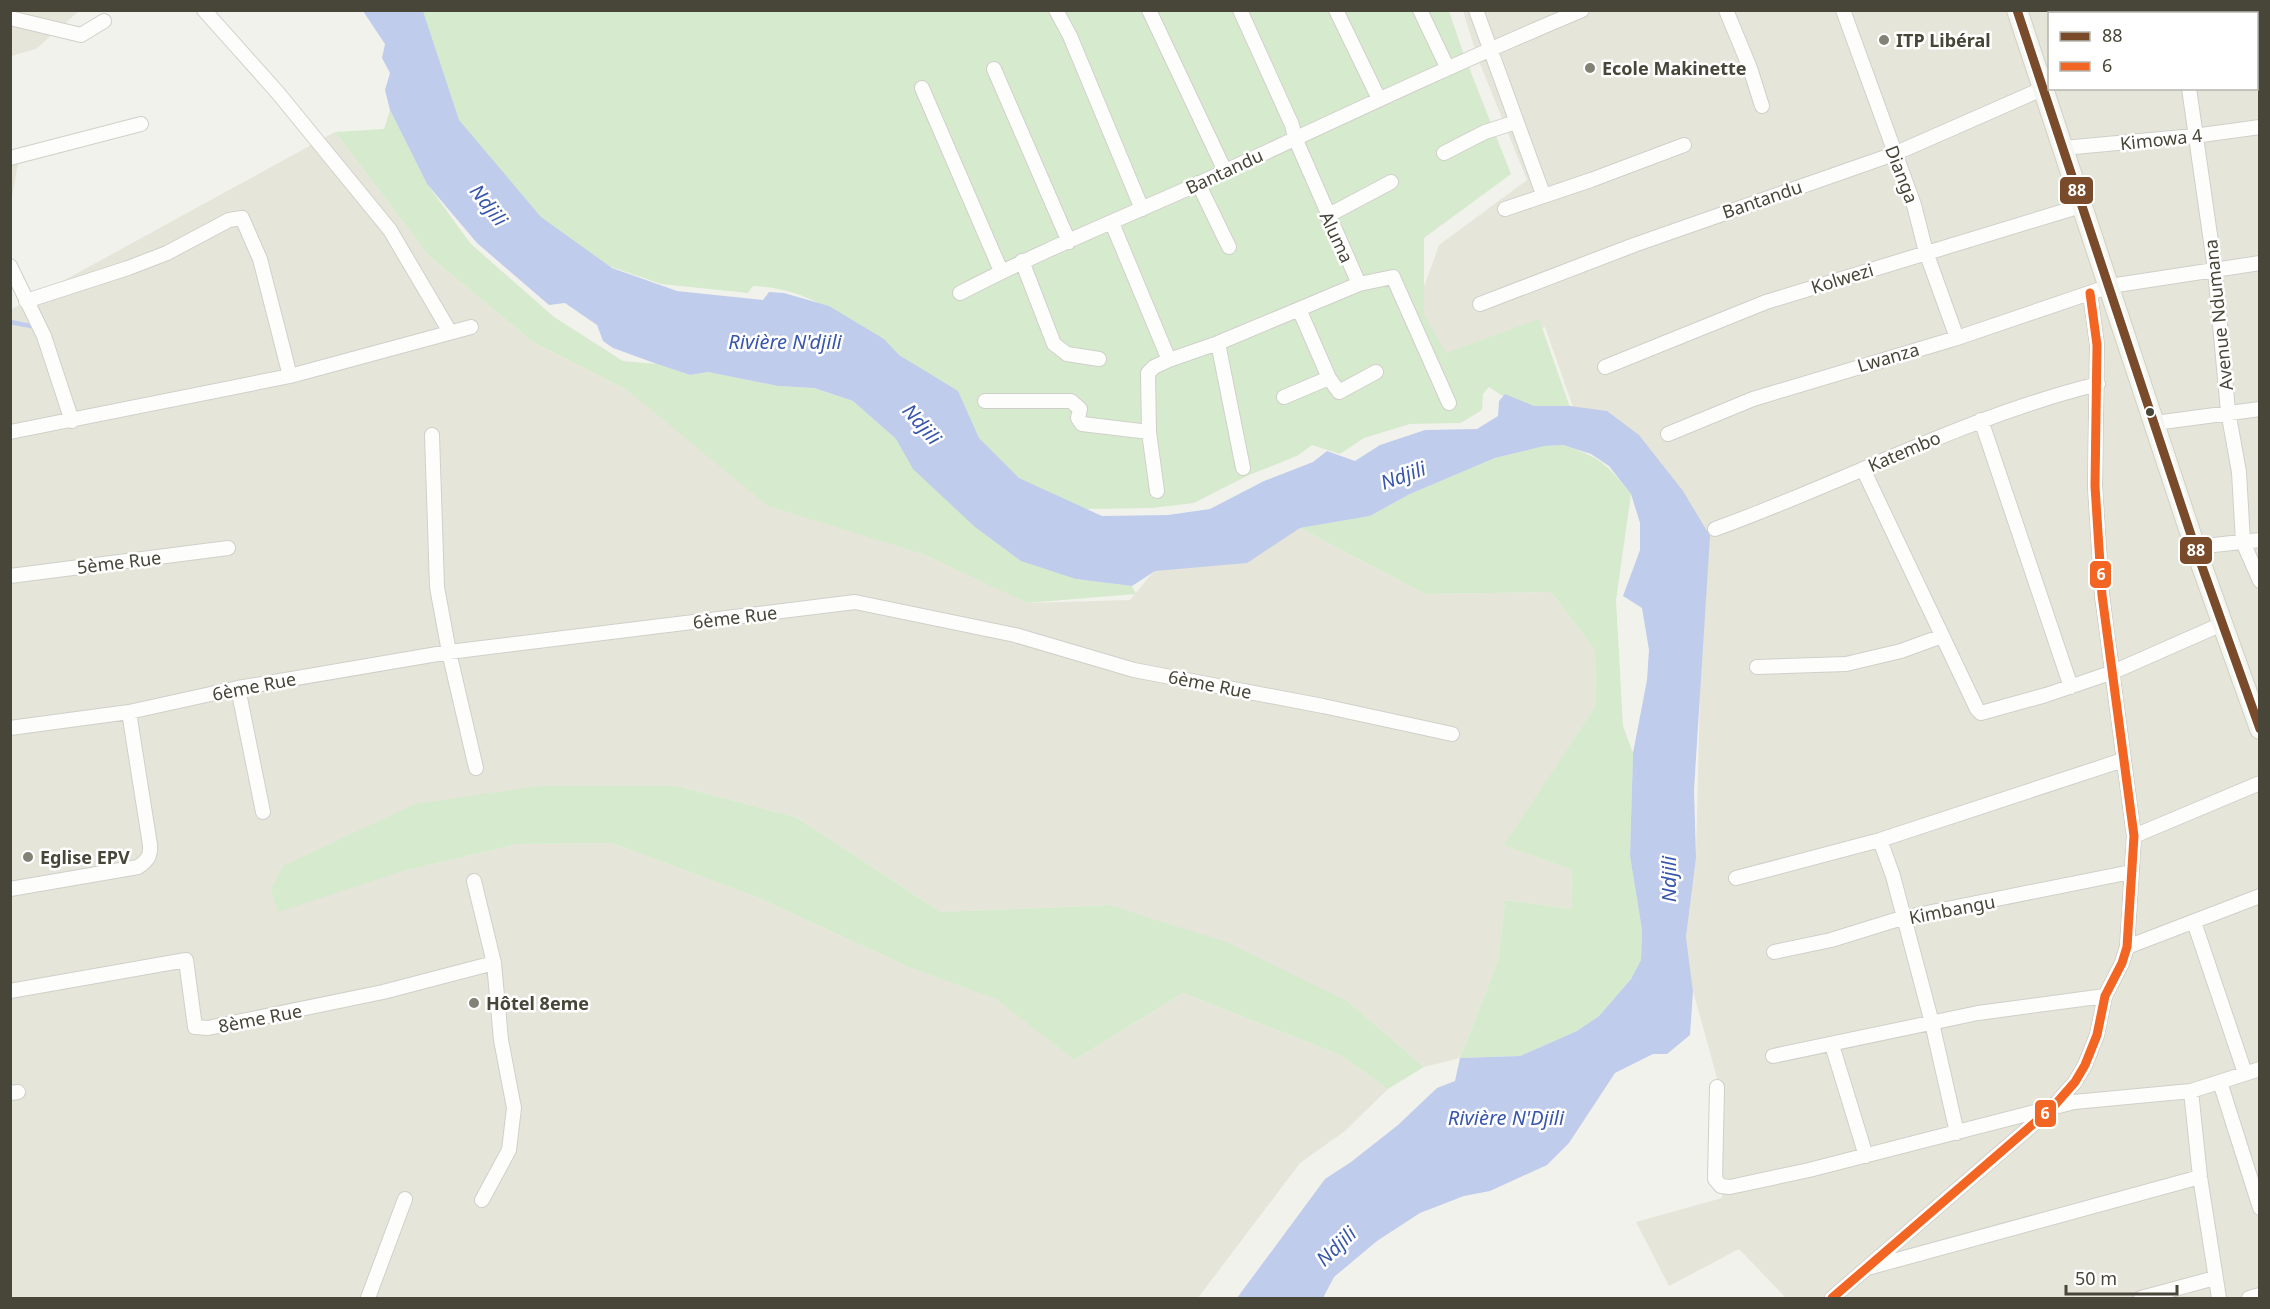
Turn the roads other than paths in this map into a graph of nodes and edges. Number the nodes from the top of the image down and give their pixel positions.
1 (204, 10) edge
2 (1056, 10) edge
3 (1149, 10) edge
4 (1240, 10) edge
5 (1336, 10) edge
6 (1420, 10) edge
7 (1476, 10) edge
8 (1582, 10) edge
9 (1726, 10) edge
10 (1843, 10) edge
11 (2017, 10) edge
12 (10, 18) edge
13 (104, 21) dead end
14 (1489, 50) junction
15 (1447, 67) junction
16 (994, 69) dead end
17 (922, 88) dead end
18 (2042, 89) junction
19 (2189, 90) edge
20 (1379, 99) junction
21 (1762, 106) dead end
22 (1516, 122) junction
23 (141, 124) dead end
24 (2259, 128) edge
25 (2194, 136) junction
26 (1294, 138) junction
27 (1684, 144) dead end
28 (2063, 148) junction
29 (1444, 153) dead end
30 (1894, 154) junction
31 (10, 158) edge
32 (1225, 171) junction
33 (1391, 182) dead end
34 (1198, 183) junction
35 (1543, 194) junction
36 (2084, 205) junction
37 (1142, 209) junction
38 (1505, 209) dead end
39 (1327, 216) junction
40 (1112, 223) junction
41 (1069, 242) junction
42 (1229, 247) dead end
43 (1926, 252) junction
44 (1022, 261) junction
45 (2259, 263) edge
46 (10, 266) edge
47 (2215, 270) junction
48 (1001, 271) junction
49 (1359, 284) junction
50 (2110, 286) junction
51 (960, 293) dead end
52 (2090, 293) junction
53 (26, 301) junction
54 (1480, 304) dead end
55 (1299, 309) junction
56 (471, 327) dead end
57 (450, 332) junction
58 (1957, 338) junction
59 (1218, 343) junction
60 (1099, 359) dead end
61 (1174, 359) junction
62 (1605, 367) dead end
63 (1376, 372) dead end
64 (290, 376) junction
65 (1329, 378) junction
66 (2098, 384) junction
67 (1284, 397) dead end
68 (985, 401) dead end
69 (1449, 403) dead end
70 (2259, 409) edge
71 (2228, 411) junction
72 (1981, 420) junction
73 (72, 421) junction
74 (2155, 423) junction
75 (10, 432) edge
76 (1149, 432) junction
77 (1668, 434) dead end
78 (432, 435) dead end
79 (1243, 468) dead end
80 (1863, 469) junction
81 (1156, 491) dead end
82 (1715, 529) dead end
83 (2259, 540) edge
84 (2243, 542) junction
85 (2195, 547) junction
86 (228, 548) dead end
87 (10, 576) edge
88 (2259, 581) edge
89 (2222, 624) junction
90 (1942, 636) junction
91 (449, 652) junction
92 (1757, 667) dead end
93 (2113, 672) junction
94 (2071, 687) junction
95 (238, 688) junction
96 (129, 712) junction
97 (2258, 721) edge
98 (10, 728) edge
99 (1452, 734) dead end
100 (2123, 760) junction
101 (476, 768) dead end
102 (2259, 783) edge
103 (263, 812) dead end
104 (2134, 836) junction
105 (1880, 840) junction
106 (2131, 872) junction
107 (1736, 878) dead end
108 (474, 881) dead end
109 (10, 889) edge
110 (2259, 896) edge
111 (1902, 918) junction
112 (2194, 922) junction
113 (2127, 947) junction
114 (1774, 952) dead end
115 (494, 963) junction
116 (10, 991) edge
117 (2105, 996) junction
118 (1932, 1023) junction
119 (1832, 1045) junction
120 (1773, 1056) dead end
121 (2259, 1069) edge
122 (2246, 1073) junction
123 (2220, 1082) junction
124 (1717, 1087) dead end
125 (2191, 1091) junction
126 (2054, 1107) junction
127 (1957, 1133) junction
128 (1866, 1156) junction
129 (2200, 1177) junction
130 (405, 1199) dead end
131 (482, 1200) dead end
132 (2259, 1208) edge
133 (1866, 1268) junction
134 (2215, 1278) junction
135 (2259, 1295) edge
136 (368, 1299) edge
137 (1832, 1299) edge
138 (2141, 1299) edge
139 (2218, 1299) edge
140 (2249, 1299) edge

1 - 57 street
2 - 37 street
3 - 32 street
4 - 26 street, Aluma
5 - 20 street
6 - 15 street
7 - 14 street
8 - 14 street, Bantandu
9 - 21 street
10 - 30 street, Dianga
11 - 18 street
12 - 13 street
14 - 15 street, Bantandu
14 - 22 street
15 - 20 street, Bantandu
16 - 41 street
17 - 48 street
18 - 28 street
18 - 30 street, Bantandu
19 - 25 street, Avenue Ndumana
20 - 26 street, Bantandu
22 - 29 street
22 - 35 street
23 - 31 street
24 - 25 street, Kimowa 4
25 - 28 street, Kimowa 4
25 - 47 street, Avenue Ndumana
26 - 32 street, Bantandu
26 - 39 street, Aluma
27 - 35 street
28 - 36 street
30 - 43 street, Dianga
30 - 54 street, Bantandu
32 - 34 street, Bantandu
33 - 39 street
34 - 37 street, Bantandu
34 - 42 street
35 - 38 street
36 - 43 street, Kolwezi
36 - 50 street
37 - 40 street, Bantandu
39 - 49 street, Aluma
40 - 41 street, Bantandu
40 - 61 street
41 - 44 street, Bantandu
43 - 58 street, Dianga
43 - 62 street, Kolwezi
44 - 48 street, Bantandu
44 - 60 street
45 - 47 street, Lwanza
46 - 53 street
47 - 50 street, Lwanza
47 - 71 street, Avenue Ndumana
48 - 51 street, Bantandu
49 - 55 street, Aluma
49 - 69 street
50 - 52 street, Lwanza
50 - 74 street
52 - 58 street, Lwanza
52 - 66 street
53 - 64 street
53 - 73 street
55 - 59 street, Aluma
55 - 65 street
56 - 57 street
57 - 64 street
58 - 77 street, Lwanza
59 - 61 street, Aluma
59 - 79 street
61 - 76 street
63 - 65 street
64 - 73 street
65 - 67 street
66 - 72 street, Katembo
66 - 93 street
68 - 76 street
70 - 71 street
71 - 74 street
71 - 84 street, Avenue Ndumana
72 - 80 street, Katembo
72 - 94 street
73 - 75 street
74 - 85 street
76 - 81 street
78 - 91 street
80 - 82 street, Katembo
80 - 90 street
83 - 84 street
84 - 85 street
84 - 88 street, Avenue Ndumana
85 - 89 street
86 - 87 street, 5ème Rue
89 - 93 street
89 - 97 street
90 - 92 street
90 - 94 street
91 - 95 street, 6ème Rue
91 - 99 street, 6ème Rue
91 - 101 street
93 - 94 street
93 - 100 street
95 - 96 street, 6ème Rue
95 - 103 street
96 - 98 street, 6ème Rue
96 - 109 street
100 - 104 street
100 - 105 street
102 - 104 street
104 - 106 street
105 - 107 street
105 - 111 street
106 - 111 street, Kimbangu
106 - 113 street
108 - 115 street
110 - 112 street
111 - 114 street, Kimbangu
111 - 118 street
112 - 113 street
112 - 122 street
113 - 117 street
115 - 116 street, 8ème Rue
115 - 131 street
117 - 118 street
117 - 126 street
118 - 119 street
118 - 127 street
119 - 120 street
119 - 128 street
121 - 122 street
122 - 123 street
123 - 125 street
123 - 132 street
124 - 128 street
125 - 126 street
125 - 129 street
126 - 127 street
126 - 133 street
127 - 128 street
129 - 133 street
129 - 134 street
130 - 136 street
133 - 137 street
134 - 138 street
134 - 139 street
135 - 140 street

